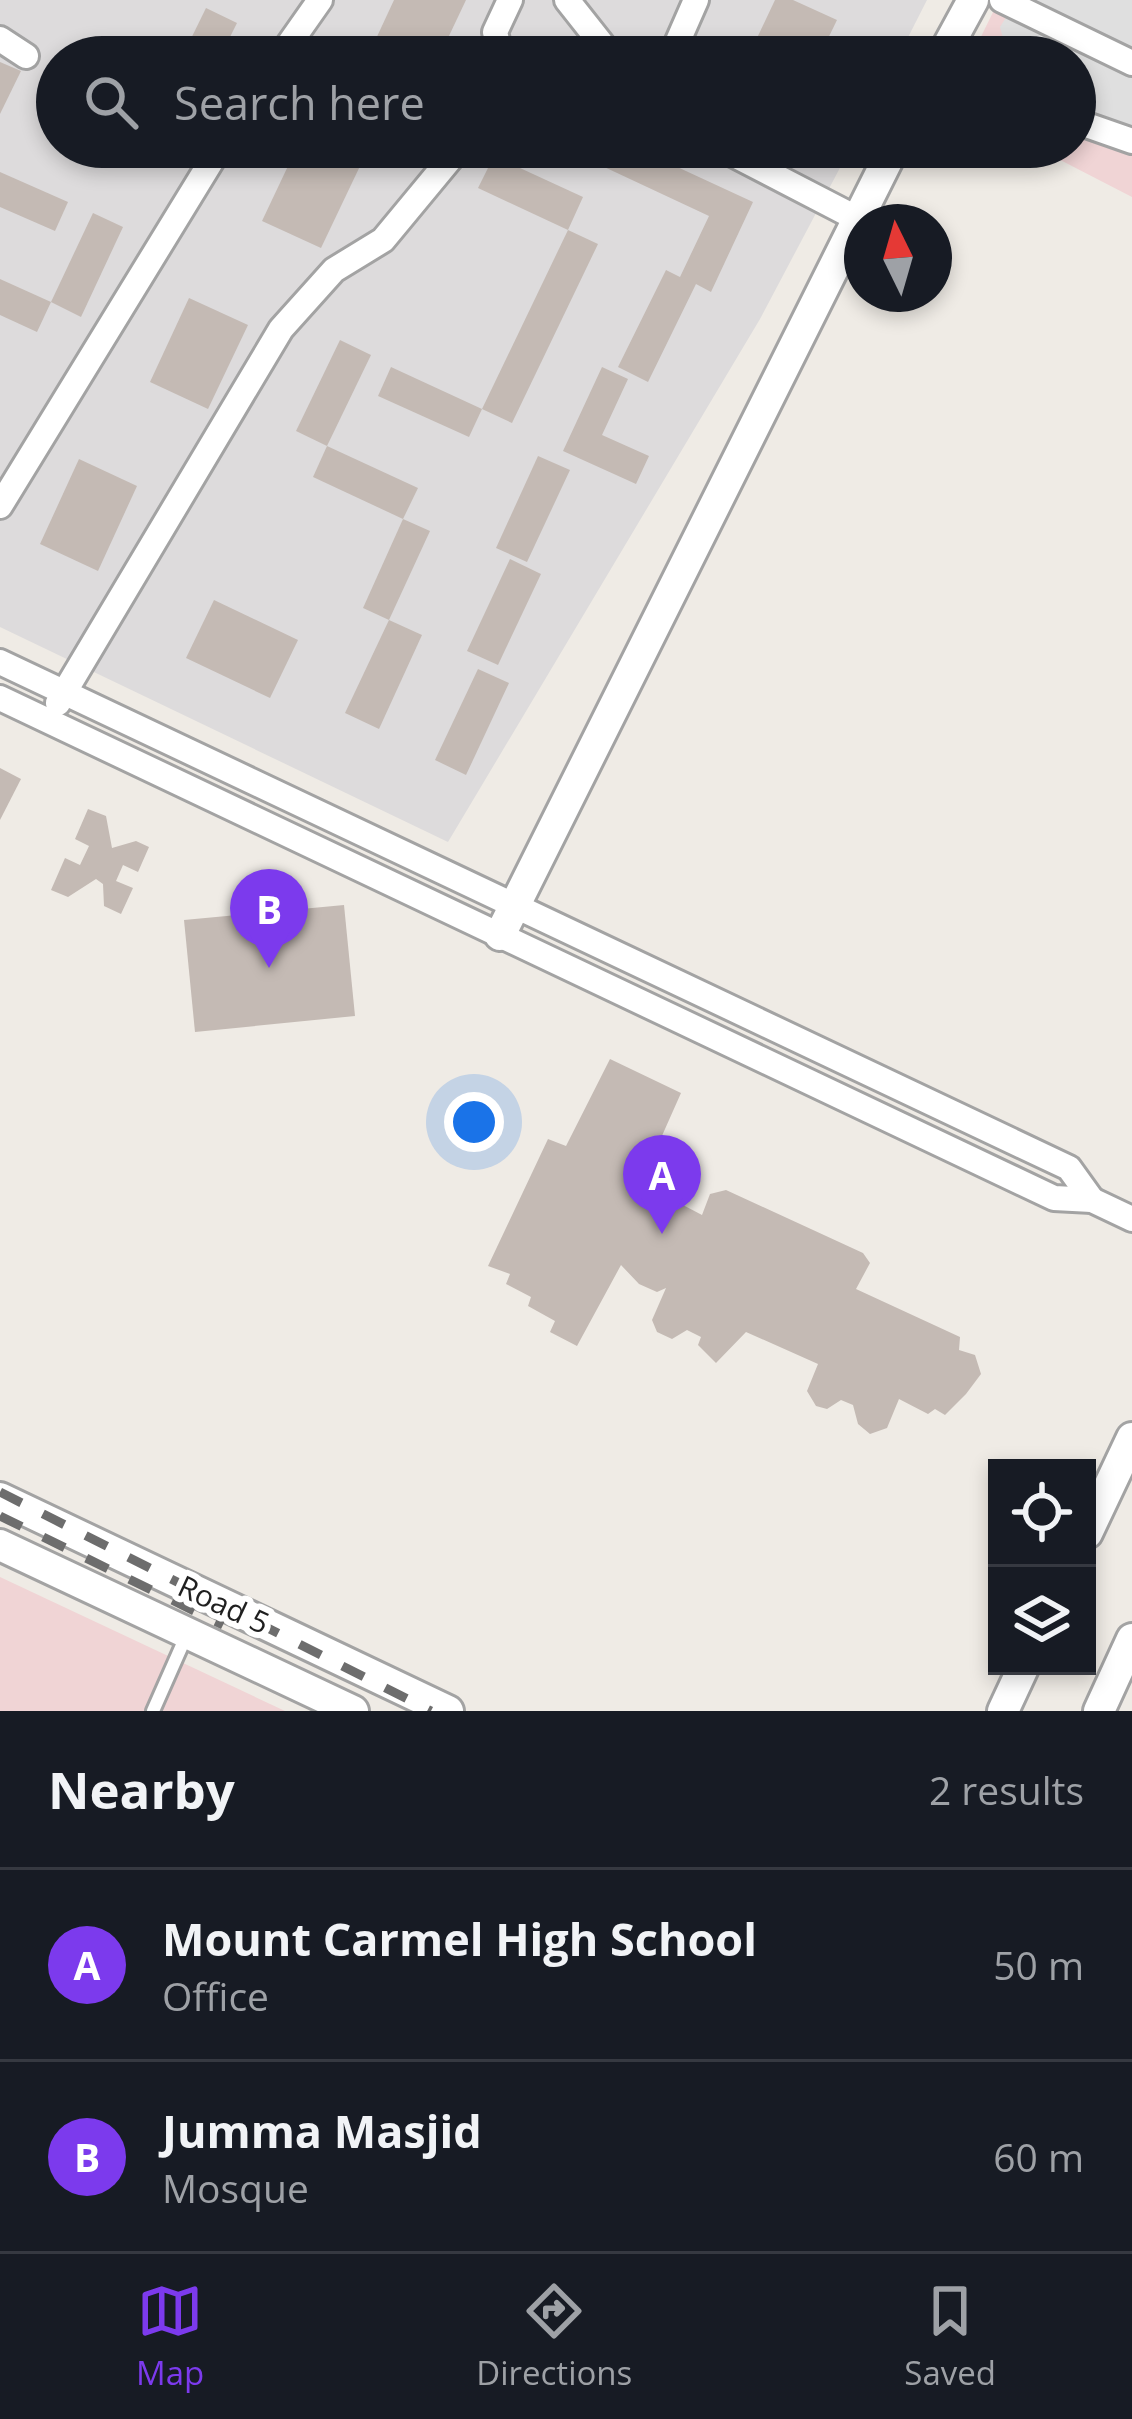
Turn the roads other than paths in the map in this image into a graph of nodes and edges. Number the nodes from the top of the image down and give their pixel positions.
1 (320, 0) edge
2 (510, 0) edge
3 (568, 0) edge
4 (696, 0) edge
5 (973, 0) edge
6 (1002, 0) edge
7 (295, 36) edge
8 (496, 36) edge
9 (596, 36) edge
10 (680, 36) edge
11 (953, 36) edge
12 (1076, 36) edge
13 (0, 39) edge
14 (1096, 46) edge
15 (26, 56) dead end
16 (1132, 63) edge
17 (1096, 128) edge
18 (1132, 141) edge
19 (207, 168) edge
20 (443, 168) edge
21 (760, 168) edge
22 (883, 168) edge
23 (863, 204) edge
24 (844, 212) edge
25 (844, 242) edge
26 (0, 506) edge
27 (0, 662) edge
28 (64, 692) junction
29 (0, 698) edge
30 (47, 720) junction
31 (514, 905) junction
32 (500, 935) junction
33 (1092, 1200) junction
34 (1132, 1219) edge
35 (1132, 1438) edge
36 (0, 1498) edge
37 (1096, 1514) edge
38 (0, 1546) edge
39 (188, 1633) junction
40 (1132, 1640) edge
41 (1020, 1675) edge
42 (153, 1711) edge
43 (353, 1711) edge
44 (448, 1711) edge
45 (1003, 1711) edge
46 (1099, 1711) edge

1 - 7 street
2 - 8 street
3 - 9 street
4 - 10 street
5 - 11 street
6 - 12 street
13 - 15 street
14 - 16 street
17 - 18 street
19 - 26 street
20 - 28 street
21 - 24 street
22 - 23 street
25 - 31 street
27 - 28 street
28 - 30 street
28 - 31 street
29 - 30 street
30 - 32 street
31 - 32 street
31 - 33 street
32 - 33 street
33 - 34 street
35 - 37 street
36 - 44 street, Road 5
38 - 39 street, Road 5
39 - 42 lane
39 - 43 street, Road 5
40 - 46 street
41 - 45 street

